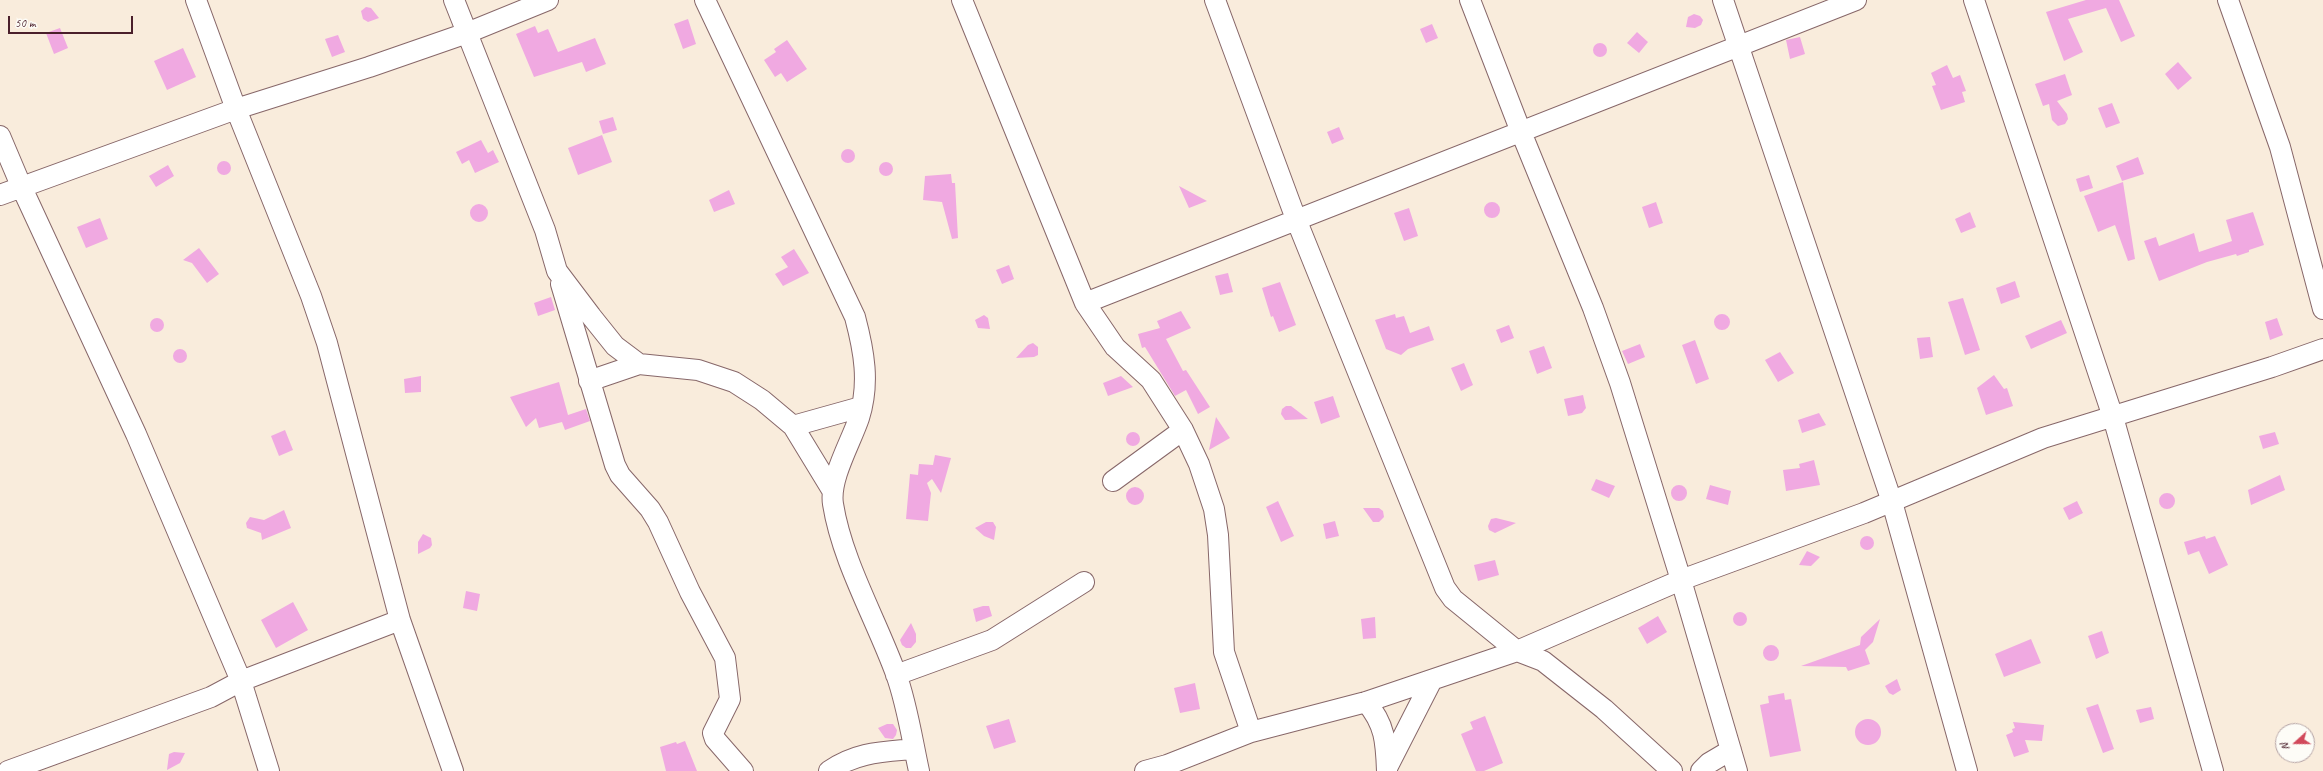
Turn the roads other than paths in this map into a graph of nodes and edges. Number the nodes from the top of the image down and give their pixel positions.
1 (196, 0) edge
2 (454, 0) edge
3 (548, 0) edge
4 (705, 0) edge
5 (962, 0) edge
6 (1215, 0) edge
7 (1470, 0) edge
8 (1722, 0) edge
9 (1856, 0) edge
10 (1974, 0) edge
11 (2228, 0) edge
12 (467, 33) junction
13 (1739, 45) junction
14 (236, 109) junction
15 (1520, 132) junction
16 (0, 136) edge
17 (22, 188) junction
18 (0, 195) edge
19 (1296, 219) junction
20 (557, 271) junction
21 (1085, 303) junction
22 (2323, 309) edge
23 (2323, 349) edge
24 (639, 364) junction
25 (589, 381) junction
26 (861, 408) junction
27 (2113, 417) junction
28 (793, 426) junction
29 (1183, 430) junction
30 (1113, 481) dead end
31 (832, 490) junction
32 (1892, 502) junction
33 (1681, 580) junction
34 (1084, 582) dead end
35 (400, 620) junction
36 (1517, 651) junction
37 (896, 675) junction
38 (1432, 680) junction
39 (241, 682) junction
40 (1366, 702) junction
41 (1251, 732) junction
42 (914, 749) junction
43 (1731, 750) junction
44 (1387, 770) edge
45 (8, 771) edge
46 (269, 771) edge
47 (453, 771) edge
48 (743, 771) edge
49 (829, 771) edge
50 (919, 771) edge
51 (1144, 771) edge
52 (1672, 771) edge
53 (1701, 771) edge
54 (1737, 771) edge
55 (1967, 771) edge
56 (2213, 771) edge

1 - 14 street
2 - 12 street
3 - 12 street
4 - 26 street
5 - 21 street
6 - 19 street
7 - 15 street
8 - 13 street
9 - 13 street
10 - 27 street
11 - 22 street
12 - 14 street
12 - 20 street
13 - 15 street
13 - 32 street
14 - 17 street
14 - 35 street
15 - 19 street
15 - 33 street
16 - 17 street
17 - 18 street
17 - 39 street
19 - 21 street
19 - 36 street
20 - 24 street
20 - 25 street
21 - 29 street
23 - 27 street
24 - 25 street
24 - 28 street
25 - 48 street
26 - 28 street
26 - 31 street
27 - 32 street
27 - 56 street
28 - 31 street
29 - 30 street
29 - 41 street
31 - 37 street
32 - 33 street
32 - 55 street
33 - 36 street
33 - 43 street
34 - 37 street
35 - 39 street
35 - 47 street
36 - 38 street
36 - 52 street
37 - 42 street
38 - 40 street
38 - 44 street
39 - 45 street
39 - 46 street
40 - 41 street
40 - 44 street
41 - 51 street
42 - 49 street
42 - 50 street
43 - 53 street
43 - 54 street

